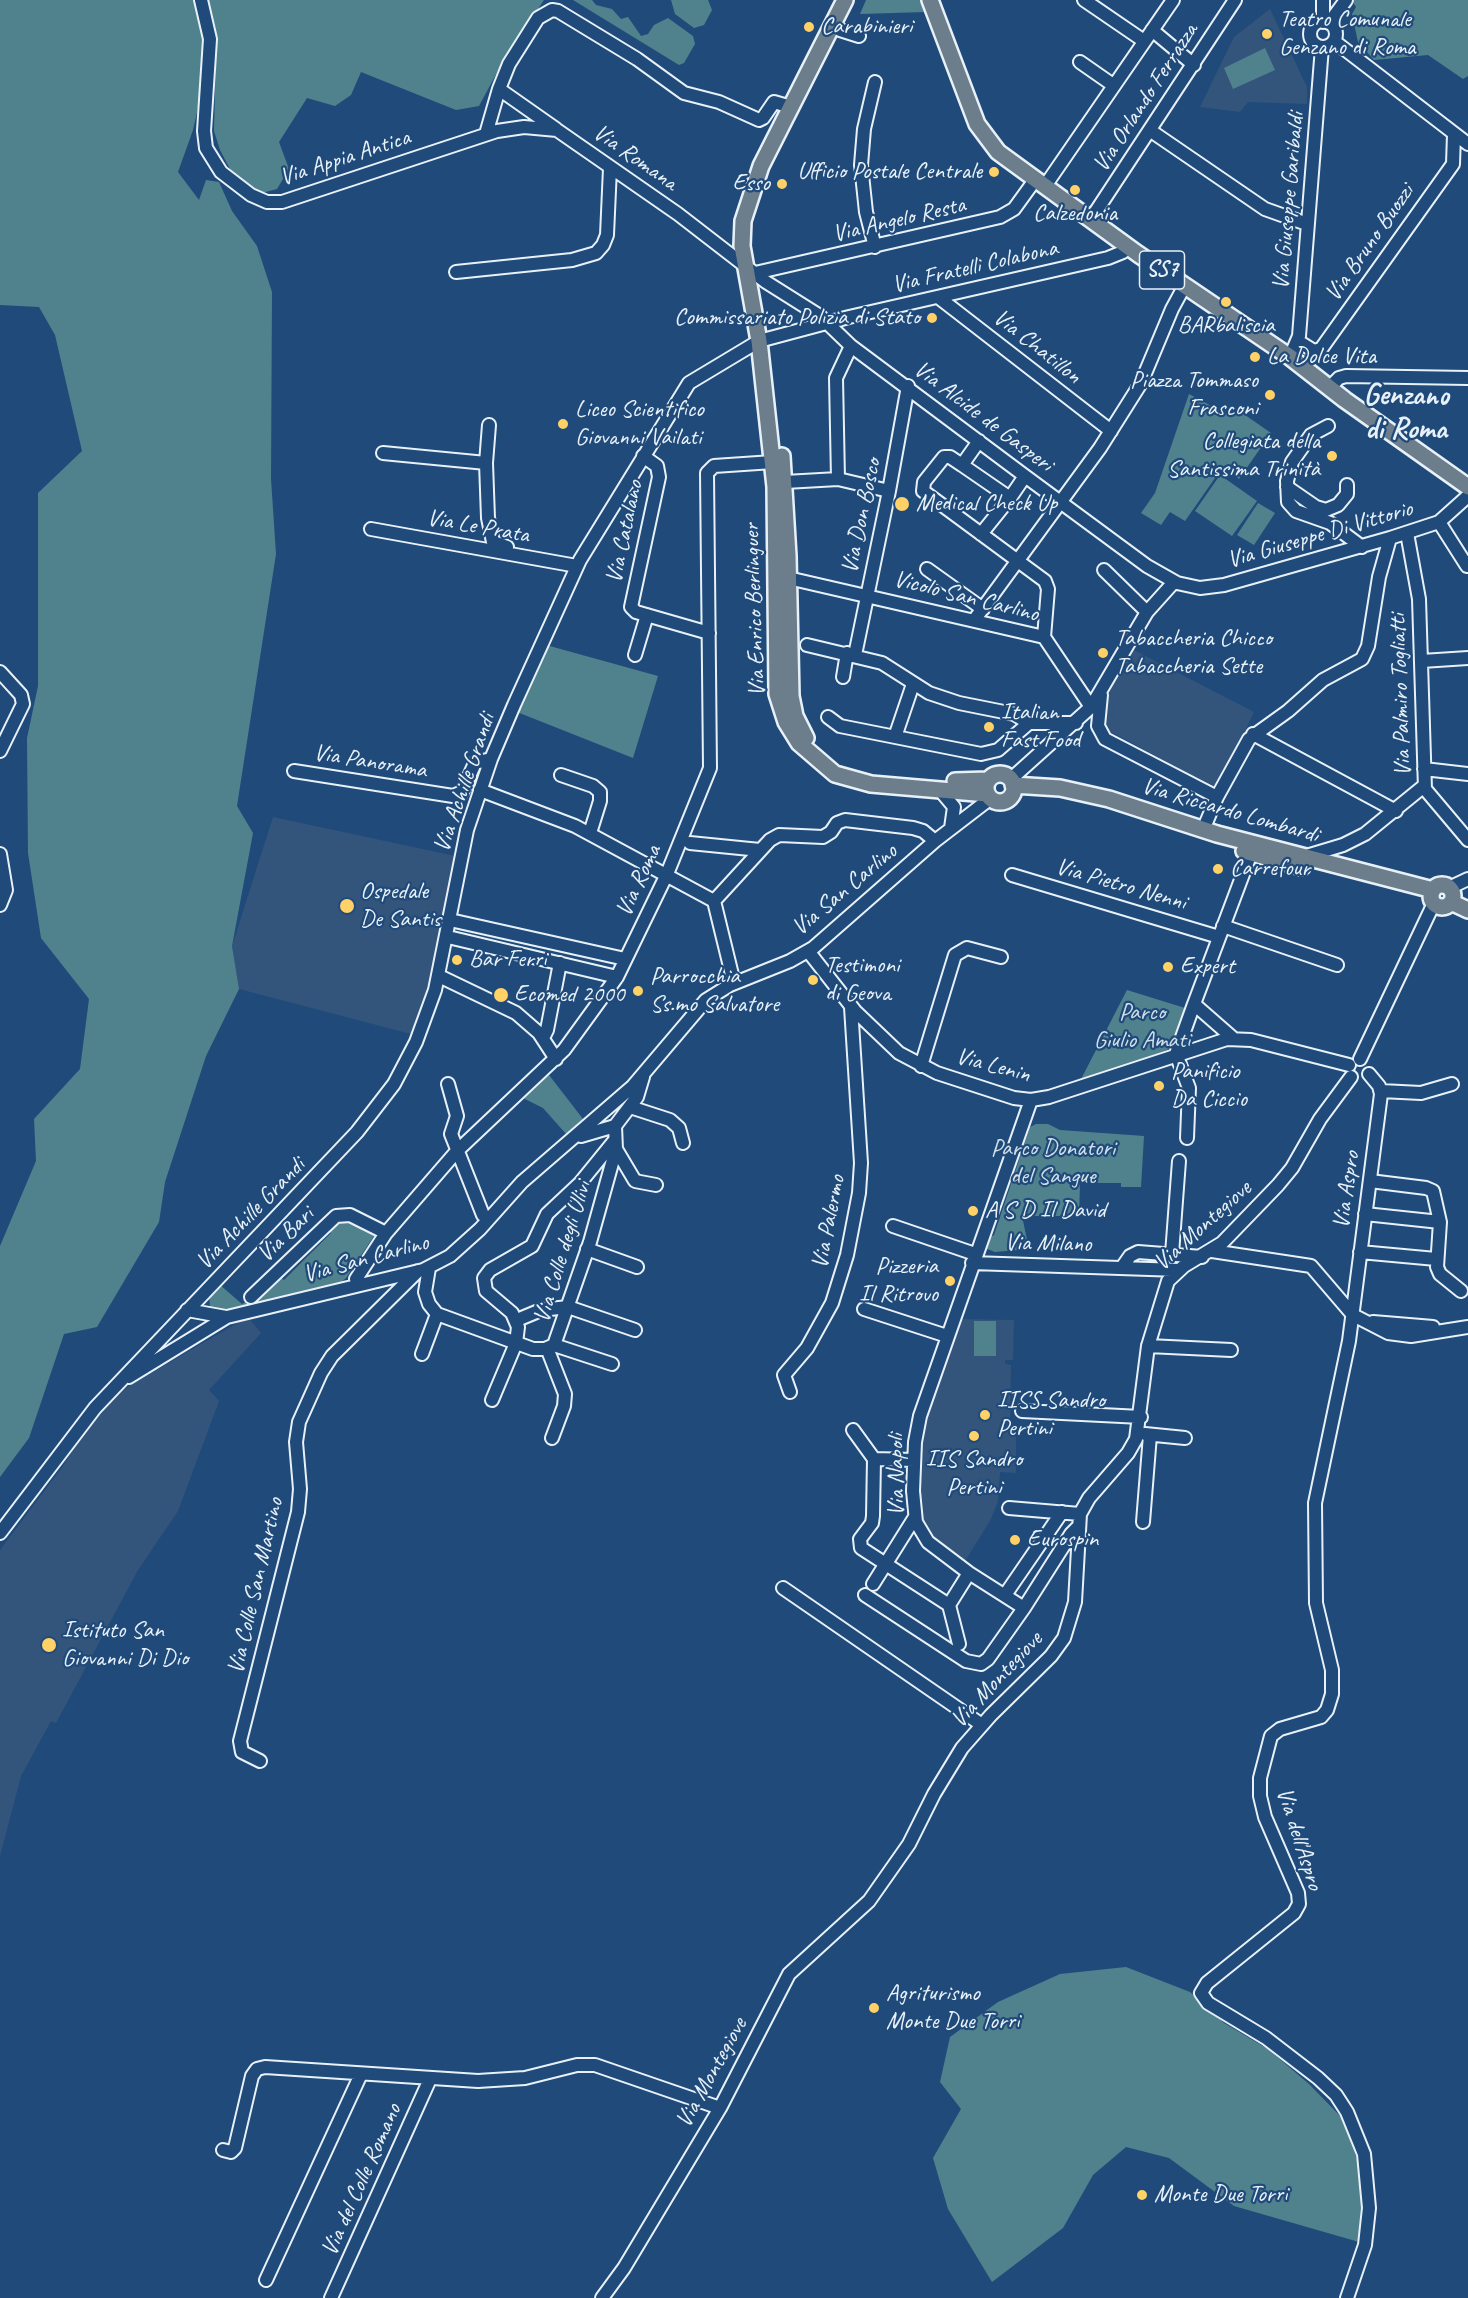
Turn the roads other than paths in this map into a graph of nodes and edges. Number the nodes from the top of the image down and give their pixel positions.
1 (201, 0) edge
2 (845, 0) edge
3 (855, 0) edge
4 (930, 0) edge
5 (1084, 0) edge
6 (1173, 0) edge
7 (1235, 0) edge
8 (1323, 0) edge
9 (1346, 0) edge
10 (1102, 5) edge
11 (1326, 23) junction
12 (840, 30) junction
13 (859, 36) dead end
14 (1148, 36) junction
15 (1334, 40) junction
16 (1322, 47) junction
17 (1080, 62) dead end
18 (1194, 65) junction
19 (875, 82) dead end
20 (1113, 85) junction
21 (499, 89) junction
22 (791, 107) junction
23 (557, 130) junction
24 (1151, 131) junction
25 (486, 134) junction
26 (1454, 134) junction
27 (1468, 144) edge
28 (610, 168) junction
29 (1040, 183) junction
30 (1091, 219) junction
31 (1307, 224) junction
32 (1128, 246) junction
33 (875, 247) junction
34 (750, 269) junction
35 (456, 272) dead end
36 (1185, 285) junction
37 (938, 297) junction
38 (828, 323) junction
39 (764, 340) junction
40 (1298, 341) junction
41 (851, 346) junction
42 (1290, 357) junction
43 (1468, 378) edge
44 (908, 386) junction
45 (1329, 388) junction
46 (489, 424) dead end
47 (1328, 426) dead end
48 (1111, 430) junction
49 (979, 441) junction
50 (383, 453) dead end
51 (643, 456) junction
52 (486, 462) junction
53 (773, 462) junction
54 (962, 465) junction
55 (1025, 476) junction
56 (838, 479) junction
57 (785, 482) junction
58 (1347, 486) dead end
59 (1287, 487) junction
60 (1468, 487) edge
61 (889, 491) junction
62 (1468, 496) edge
63 (1010, 498) junction
64 (1061, 501) junction
65 (1439, 522) junction
66 (371, 529) dead end
67 (1407, 533) junction
68 (981, 534) junction
69 (1390, 538) junction
70 (1362, 547) junction
71 (1019, 561) junction
72 (578, 563) junction
73 (1467, 566) edge
74 (927, 569) dead end
75 (1104, 570) dead end
76 (794, 579) junction
77 (1174, 582) junction
78 (867, 595) junction
79 (1147, 612) junction
80 (979, 614) junction
81 (647, 615) junction
82 (710, 633) junction
83 (1044, 638) junction
84 (807, 645) dead end
85 (851, 654) junction
86 (635, 655) dead end
87 (1468, 658) edge
88 (1422, 661) junction
89 (0, 672) edge
90 (843, 677) dead end
91 (913, 684) junction
92 (1102, 691) junction
93 (1091, 708) junction
94 (828, 717) dead end
95 (1029, 723) junction
96 (1076, 723) junction
97 (1254, 734) junction
98 (895, 738) junction
99 (0, 751) edge
100 (491, 759) junction
101 (1424, 769) junction
102 (294, 771) dead end
103 (1468, 774) edge
104 (561, 775) dead end
105 (1012, 786) junction
106 (1424, 786) junction
107 (939, 789) junction
108 (480, 790) junction
109 (989, 791) junction
110 (1217, 797) junction
111 (1396, 811) junction
112 (951, 828) junction
113 (1203, 830) junction
114 (590, 833) junction
115 (931, 837) junction
116 (1468, 840) edge
117 (690, 843) dead end
118 (760, 850) junction
119 (1251, 853) junction
120 (0, 854) edge
121 (1304, 857) junction
122 (667, 874) junction
123 (1011, 875) dead end
124 (1468, 879) edge
125 (1451, 895) junction
126 (1433, 897) junction
127 (714, 901) junction
128 (1468, 902) edge
129 (0, 905) edge
130 (1468, 910) edge
131 (450, 920) junction
132 (1221, 931) junction
133 (448, 937) junction
134 (808, 951) junction
135 (1000, 957) dead end
136 (625, 959) junction
137 (560, 963) junction
138 (1337, 965) dead end
139 (439, 976) junction
140 (616, 977) junction
141 (735, 983) junction
142 (1194, 1004) junction
143 (851, 1007) junction
144 (543, 1038) junction
145 (1234, 1039) junction
146 (1176, 1054) junction
147 (556, 1059) junction
148 (921, 1066) junction
149 (1354, 1067) junction
150 (1369, 1074) junction
151 (643, 1075) junction
152 (1452, 1083) dead end
153 (448, 1084) dead end
154 (1381, 1091) junction
155 (1031, 1100) junction
156 (630, 1107) junction
157 (615, 1126) junction
158 (577, 1137) junction
159 (1187, 1138) dead end
160 (683, 1143) dead end
161 (615, 1144) junction
162 (457, 1150) junction
163 (1179, 1161) dead end
164 (1370, 1181) junction
165 (656, 1185) dead end
166 (1365, 1214) junction
167 (483, 1215) dead end
168 (1440, 1222) junction
169 (893, 1226) dead end
170 (386, 1233) junction
171 (587, 1249) junction
172 (1360, 1251) junction
173 (1172, 1254) junction
174 (1207, 1254) junction
175 (974, 1259) junction
176 (1436, 1259) junction
177 (1123, 1266) junction
178 (637, 1267) dead end
179 (423, 1269) junction
180 (1179, 1270) junction
181 (356, 1279) dead end
182 (1461, 1291) dead end
183 (204, 1293) junction
184 (251, 1297) dead end
185 (568, 1307) junction
186 (864, 1309) dead end
187 (188, 1310) junction
188 (438, 1314) junction
189 (1353, 1315) junction
190 (221, 1316) junction
191 (517, 1320) junction
192 (175, 1324) junction
193 (208, 1327) junction
194 (1468, 1327) edge
195 (635, 1330) dead end
196 (947, 1336) junction
197 (516, 1343) junction
198 (181, 1345) junction
199 (550, 1346) junction
200 (1148, 1346) junction
201 (1231, 1350) dead end
202 (422, 1354) dead end
203 (612, 1364) dead end
204 (118, 1384) junction
205 (790, 1392) dead end
206 (492, 1400) dead end
207 (1022, 1411) dead end
208 (1141, 1417) junction
209 (853, 1430) dead end
210 (1144, 1434) junction
211 (552, 1438) dead end
212 (1185, 1438) dead end
213 (874, 1459) junction
214 (914, 1460) junction
215 (1009, 1508) dead end
216 (1062, 1512) junction
217 (915, 1516) junction
218 (1079, 1520) junction
219 (1143, 1522) dead end
220 (0, 1533) edge
221 (885, 1564) junction
222 (969, 1573) junction
223 (873, 1584) dead end
224 (783, 1588) dead end
225 (864, 1595) dead end
226 (1005, 1595) junction
227 (949, 1605) junction
228 (1024, 1608) junction
229 (959, 1644) dead end
230 (982, 1725) junction
231 (260, 1761) dead end
232 (361, 2074) junction
233 (430, 2079) junction
234 (720, 2108) junction
235 (223, 2150) dead end
236 (266, 2280) dead end
237 (331, 2298) edge
238 (602, 2298) edge
239 (1347, 2298) edge

1 - 25 street, Via Appia Antica
2 - 22 main road
3 - 12 main road
4 - 29 main road, SS7
5 - 10 street
6 - 14 street, Via Angelo Resta
7 - 18 street, Via Orlando Ferrazza
8 - 11 street
9 - 11 street
10 - 14 street
11 - 15 street
11 - 16 street
12 - 13 street
12 - 34 main road
14 - 18 street
14 - 20 street, Via Angelo Resta
15 - 16 street
15 - 26 street
16 - 31 street, Via Giuseppe Garibaldi
17 - 20 street
18 - 24 street, Via Orlando Ferrazza
19 - 33 street
20 - 29 street, Via Angelo Resta
21 - 22 street
21 - 23 street
21 - 25 street
22 - 34 main road
23 - 25 street, Via Romana
23 - 28 street, Via Romana
24 - 30 street, Via Orlando Ferrazza
24 - 31 street
26 - 27 street
26 - 40 street, Via Bruno Buozzi
28 - 34 street, Via Romana
28 - 35 street
29 - 30 main road, SS7
29 - 33 street, Via Angelo Resta
30 - 32 main road, SS7
31 - 40 street, Via Giuseppe Garibaldi
32 - 36 main road, SS7
32 - 37 street, Via Fratelli Colabona
33 - 34 street, Via Angelo Resta
34 - 38 street, Via Romana
34 - 39 main road
36 - 42 main road, SS7
36 - 48 street
37 - 38 street, Via Fratelli Colabona
37 - 48 street, Via Chatillon
38 - 39 street, Via Achille Grandi
38 - 41 street, Via Alcide de Gasperi
39 - 51 street, Via Achille Grandi
39 - 53 main road, Via Enrico Berlinguer
39 - 57 main road, Via Enrico Berlinguer
40 - 42 street, Via Giuseppe Garibaldi
41 - 44 street, Via Alcide de Gasperi
41 - 56 street
42 - 45 main road, SS7
43 - 45 street
44 - 49 street, Via Alcide de Gasperi
44 - 61 street, Via Don Bosco
45 - 60 main road, SS7
46 - 52 street, Via Le Prata
47 - 59 street
48 - 64 street
49 - 54 street
49 - 55 street, Via Alcide de Gasperi
50 - 52 street
51 - 72 street, Via Achille Grandi
51 - 81 street, Via Catalano
52 - 72 street, Via Le Prata
53 - 82 street, Via Roma
53 - 107 main road, Via Enrico Berlinguer
54 - 63 street
54 - 68 street
55 - 63 street
55 - 64 street, Via Alcide de Gasperi
56 - 57 street
56 - 61 street
57 - 76 main road, Via Enrico Berlinguer
58 - 59 street
59 - 70 street
61 - 78 street, Via Don Bosco
62 - 65 street, Via Giuseppe Di Vittorio
63 - 68 street
64 - 71 street
64 - 77 street, Via Alcide de Gasperi
65 - 67 street, Via Giuseppe Di Vittorio
65 - 73 street
66 - 72 street, Via Le Prata
67 - 69 street, Via Giuseppe Di Vittorio
67 - 88 street, Via Palmiro Togliatti
68 - 71 street
69 - 70 street, Via Giuseppe Di Vittorio
69 - 97 street
70 - 77 street, Via Giuseppe Di Vittorio
71 - 80 street
71 - 83 street
72 - 100 street, Via Achille Grandi
74 - 80 street
75 - 79 street
76 - 78 street, Vicolo San Carlino
76 - 109 main road, Via Enrico Berlinguer
77 - 79 street
78 - 80 street, Vicolo San Carlino
78 - 85 street, Via Don Bosco
79 - 92 street
80 - 83 street, Vicolo San Carlino
81 - 82 street, Via Catalano
81 - 86 street, Via Catalano
82 - 122 street, Via Roma
83 - 93 street, Vicolo San Carlino
84 - 85 street
85 - 90 street, Via Don Bosco
85 - 91 street
87 - 88 street
88 - 101 street, Via Palmiro Togliatti
89 - 99 street
91 - 95 street
91 - 98 street
92 - 93 street
92 - 110 street, Via Riccardo Lombardi
93 - 96 street
94 - 98 street
95 - 96 street
95 - 98 street
96 - 105 street
97 - 110 street
97 - 111 street
100 - 102 street, Via Panorama
100 - 108 street, Via Achille Grandi
101 - 103 street
101 - 106 street, Via Palmiro Togliatti
104 - 114 street
105 - 109 main road
105 - 109 main road
105 - 113 main road, Via Riccardo Lombardi
105 - 119 main road, Via Riccardo Lombardi
106 - 111 street
106 - 116 street, Via Palmiro Togliatti
107 - 109 main road, Via Enrico Berlinguer
107 - 112 street
108 - 114 street
108 - 131 street, Via Achille Grandi
109 - 112 street, Via San Carlino
110 - 113 street
111 - 121 street
112 - 115 street, Via San Carlino
113 - 121 main road, Via Riccardo Lombardi
114 - 122 street
115 - 118 street
115 - 134 street, Via San Carlino
117 - 118 street
118 - 127 street
119 - 126 main road, Via Riccardo Lombardi
119 - 132 street
120 - 129 street
121 - 126 main road, Via Riccardo Lombardi
122 - 127 street
122 - 136 street, Via Roma
123 - 132 street, Via Pietro Nenni
124 - 125 street
125 - 126 main road
125 - 128 main road
125 - 130 main road
126 - 149 street, Via Montegiove
127 - 141 street
131 - 133 street, Via Achille Grandi
131 - 136 street
132 - 138 street, Via Pietro Nenni
132 - 142 street
133 - 137 street
133 - 139 street, Via Achille Grandi
134 - 141 street, Via San Carlino
134 - 143 street, Via Lenin
135 - 148 street
136 - 140 street, Via Roma
137 - 140 street
137 - 144 street
139 - 144 street
139 - 183 street, Via Achille Grandi
140 - 147 street, Via Roma
141 - 151 street, Via San Carlino
142 - 145 street
142 - 146 street
143 - 148 street, Via Lenin
143 - 205 street, Via Palermo
144 - 147 street
145 - 146 street, Via Lenin
145 - 149 street, Via Lenin
146 - 155 street, Via Lenin
146 - 159 street
147 - 162 street, Via Roma
148 - 155 street, Via Lenin
149 - 150 street
149 - 150 street
149 - 174 street, Via Montegiove
150 - 154 street
151 - 156 street, Via San Carlino
151 - 158 street, Via San Carlino
152 - 154 street
153 - 162 street
154 - 164 street, Via Aspro
155 - 175 street, Via Napoli
156 - 157 street, Via San Carlino
156 - 160 street
157 - 158 street, Via San Carlino
157 - 161 street
158 - 179 street, Via San Carlino
161 - 165 street
161 - 171 street, Via Colle degli Ulivi
161 - 191 street
162 - 167 street
162 - 170 street, Via Roma
163 - 173 street
164 - 166 street, Via Aspro
164 - 168 street
166 - 168 street
166 - 172 street, Via Aspro
168 - 176 street
169 - 175 street, Via Milano
170 - 181 street, Via Roma
170 - 184 street, Via Bari
171 - 178 street
171 - 185 street, Via Colle degli Ulivi
172 - 176 street
172 - 189 street, Via Aspro
173 - 174 street, Via Milano
173 - 177 street, Via Milano
174 - 180 street, Via Montegiove
174 - 189 street, Via Milano
175 - 177 street, Via Milano
175 - 196 street, Via Napoli
176 - 182 street
177 - 180 street, Via Milano
179 - 188 street
179 - 190 street, Via San Carlino
179 - 231 street, Via Colle San Martino
180 - 200 street, Via Montegiove
183 - 187 street, Via Achille Grandi
183 - 190 street
185 - 191 street
185 - 195 street
185 - 199 street, Via Colle degli Ulivi
186 - 196 street
187 - 190 street, Via San Carlino
187 - 192 street, Via Achille Grandi
187 - 193 street
188 - 197 street, Via Colle degli Ulivi
188 - 202 street
189 - 194 street
189 - 239 street, Via dell'Aspro
190 - 193 street, Via San Carlino
191 - 197 street
192 - 198 street
192 - 204 street, Via Achille Grandi
193 - 198 street, Via San Carlino
196 - 214 street, Via Napoli
197 - 199 street, Via Colle degli Ulivi
197 - 206 street
198 - 204 street, Via San Carlino
199 - 203 street
199 - 211 street
200 - 201 street
200 - 208 street, Via Montegiove
204 - 220 street
207 - 208 street
208 - 210 street, Via Montegiove
209 - 213 street
210 - 212 street
210 - 218 street, Via Montegiove
210 - 219 street
213 - 214 street
213 - 221 street
214 - 217 street, Via Napoli
215 - 216 street
216 - 218 street
216 - 226 street
217 - 221 street
217 - 222 street, Via Napoli
218 - 228 street
218 - 230 street, Via Montegiove
221 - 223 street
221 - 227 street
222 - 226 street, Via Napoli
222 - 227 street
224 - 230 street
225 - 228 street
226 - 228 street, Via Napoli
227 - 229 street
230 - 234 street, Via Montegiove
232 - 233 street, Via del Colle Romano
232 - 235 street, Via del Colle Romano
232 - 236 street, Via del Colle Romano
233 - 234 street, Via del Colle Romano
233 - 237 street, Via del Colle Romano
234 - 238 street, Via Montegiove

